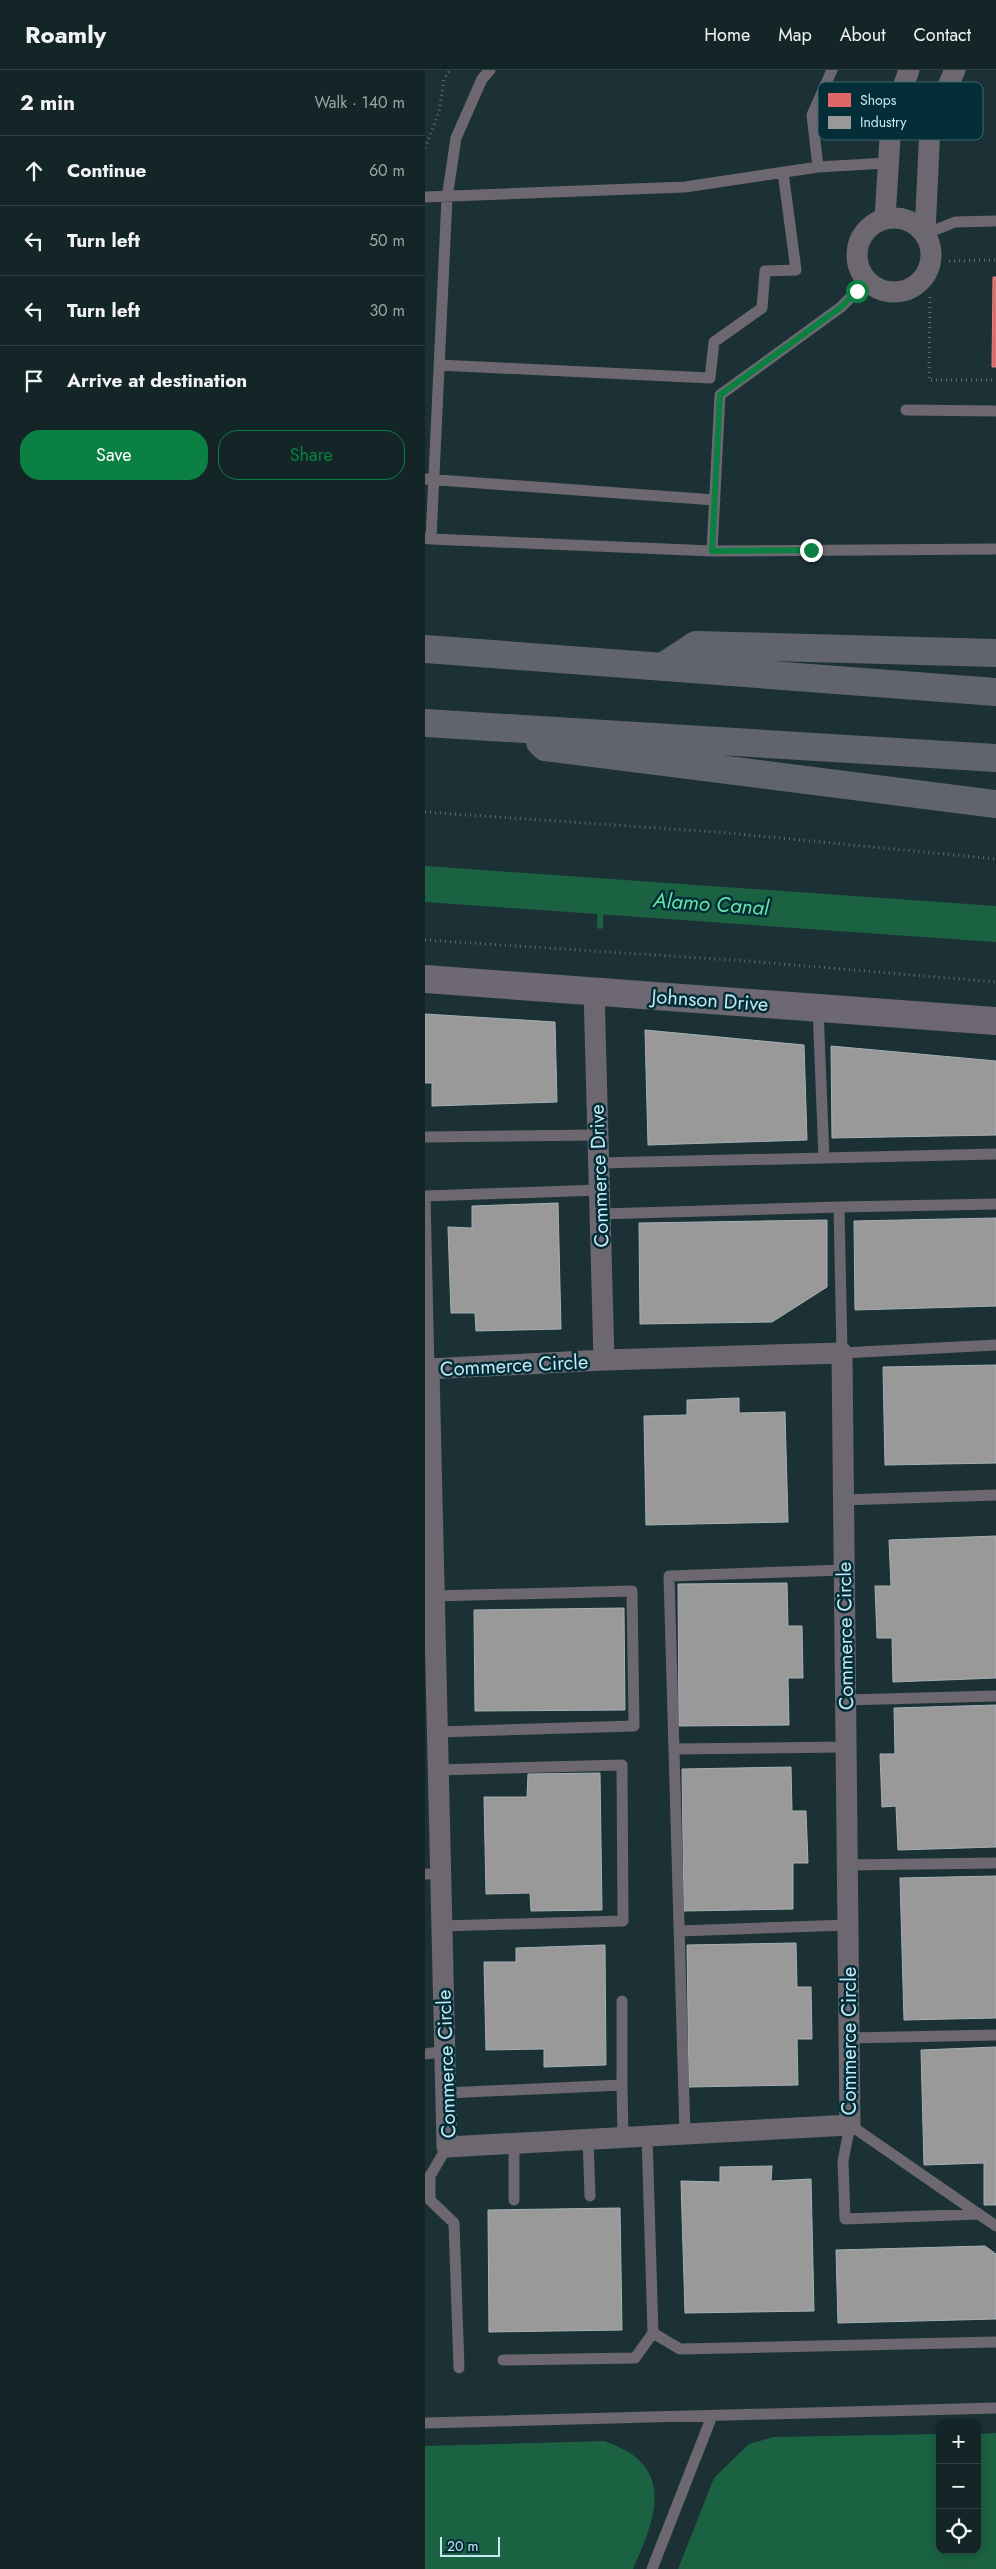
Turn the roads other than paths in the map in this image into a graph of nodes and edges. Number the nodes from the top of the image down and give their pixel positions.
1 (490, 70) edge
2 (832, 70) edge
3 (909, 70) edge
4 (955, 70) edge
5 (827, 82) edge
6 (905, 82) edge
7 (949, 82) edge
8 (818, 102) edge
9 (889, 140) edge
10 (928, 140) edge
11 (887, 163) junction
12 (818, 167) junction
13 (783, 172) junction
14 (425, 197) edge
15 (447, 198) junction
16 (885, 218) junction
17 (996, 221) edge
18 (925, 233) junction
19 (868, 280) junction
20 (439, 365) junction
21 (710, 378) junction
22 (720, 395) junction
23 (906, 410) dead end
24 (996, 411) edge
25 (429, 480) edge
26 (715, 500) junction
27 (428, 539) edge
28 (996, 549) edge
29 (712, 551) junction
30 (425, 648) edge
31 (996, 653) edge
32 (664, 666) junction
33 (996, 692) edge
34 (425, 723) edge
35 (526, 729) junction
36 (996, 758) edge
37 (996, 804) edge
38 (425, 978) edge
39 (594, 991) junction
40 (818, 1008) junction
41 (996, 1021) edge
42 (598, 1135) junction
43 (425, 1136) edge
44 (996, 1154) edge
45 (824, 1158) junction
46 (599, 1163) junction
47 (599, 1190) junction
48 (996, 1204) edge
49 (839, 1207) junction
50 (600, 1214) junction
51 (996, 1345) edge
52 (842, 1353) junction
53 (604, 1360) junction
54 (429, 1369) junction
55 (996, 1495) edge
56 (843, 1500) junction
57 (429, 1518) edge
58 (844, 1570) junction
59 (434, 1596) junction
60 (996, 1696) edge
61 (845, 1700) junction
62 (437, 1732) junction
63 (846, 1747) junction
64 (674, 1749) junction
65 (438, 1770) junction
66 (996, 1863) edge
67 (847, 1865) junction
68 (433, 1874) edge
69 (848, 1925) junction
70 (442, 1926) junction
71 (679, 1930) junction
72 (622, 2001) dead end
73 (996, 2035) edge
74 (849, 2038) junction
75 (435, 2053) edge
76 (622, 2085) junction
77 (446, 2093) junction
78 (850, 2125) junction
79 (685, 2134) junction
80 (647, 2136) junction
81 (623, 2137) junction
82 (588, 2139) junction
83 (514, 2143) junction
84 (447, 2147) junction
85 (590, 2196) dead end
86 (514, 2200) dead end
87 (427, 2201) edge
88 (979, 2214) junction
89 (996, 2226) edge
90 (653, 2333) junction
91 (996, 2342) edge
92 (503, 2360) dead end
93 (459, 2368) dead end
94 (996, 2408) edge
95 (712, 2416) junction
96 (425, 2423) edge
97 (652, 2569) edge

1 - 15 lane
2 - 5 lane
3 - 6 street
4 - 7 street
8 - 12 lane
9 - 11 street
10 - 18 street
11 - 12 lane
11 - 16 street
12 - 13 lane
13 - 15 lane
13 - 21 lane
14 - 15 lane
15 - 20 lane
16 - 18 street
16 - 19 street
17 - 18 lane
18 - 19 street
19 - 22 lane
20 - 21 lane
20 - 25 lane
21 - 22 lane
22 - 26 lane
23 - 24 lane
25 - 26 lane
25 - 27 lane
26 - 29 lane
27 - 29 lane
28 - 29 lane
30 - 32 highway
31 - 32 highway
32 - 33 highway
34 - 35 highway
35 - 36 highway
35 - 37 highway
38 - 39 street, Johnson Drive
39 - 40 street, Johnson Drive
39 - 42 street, Commerce Drive
40 - 41 street, Johnson Drive
40 - 45 lane
42 - 43 lane
42 - 46 street, Commerce Drive
44 - 45 lane
45 - 46 lane
46 - 47 street, Commerce Drive
47 - 50 street, Commerce Drive
47 - 54 lane
48 - 49 lane
49 - 50 lane
49 - 52 lane
50 - 53 street, Commerce Drive
51 - 52 lane
52 - 53 street, Commerce Circle
52 - 56 street, Commerce Circle
53 - 54 street, Commerce Circle
54 - 57 street, Commerce Circle
55 - 56 lane
56 - 58 street, Commerce Circle
57 - 59 street, Commerce Circle
58 - 61 street, Commerce Circle
58 - 64 lane
59 - 62 street, Commerce Circle
59 - 62 lane
60 - 61 lane
61 - 63 street, Commerce Circle
62 - 65 street, Commerce Circle
63 - 64 lane
63 - 67 street, Commerce Circle
64 - 71 lane
65 - 68 street, Commerce Circle
65 - 70 lane
66 - 67 lane
67 - 69 street, Commerce Circle
68 - 70 street, Commerce Circle
69 - 71 lane
69 - 74 street, Commerce Circle
70 - 75 street, Commerce Circle
71 - 79 lane
72 - 76 lane
73 - 74 lane
74 - 78 street, Commerce Circle
75 - 77 street, Commerce Circle
76 - 77 lane
76 - 81 lane
77 - 84 street, Commerce Circle
78 - 79 street, Commerce Circle
78 - 88 lane
78 - 88 lane
79 - 80 street, Commerce Circle
80 - 81 street, Commerce Circle
80 - 90 lane
81 - 82 street, Commerce Circle
82 - 83 street, Commerce Circle
82 - 85 lane
83 - 84 street, Commerce Circle
83 - 86 lane
84 - 87 lane
87 - 93 lane
88 - 89 lane
90 - 91 lane
90 - 92 lane
94 - 95 lane
95 - 96 lane
95 - 97 lane

